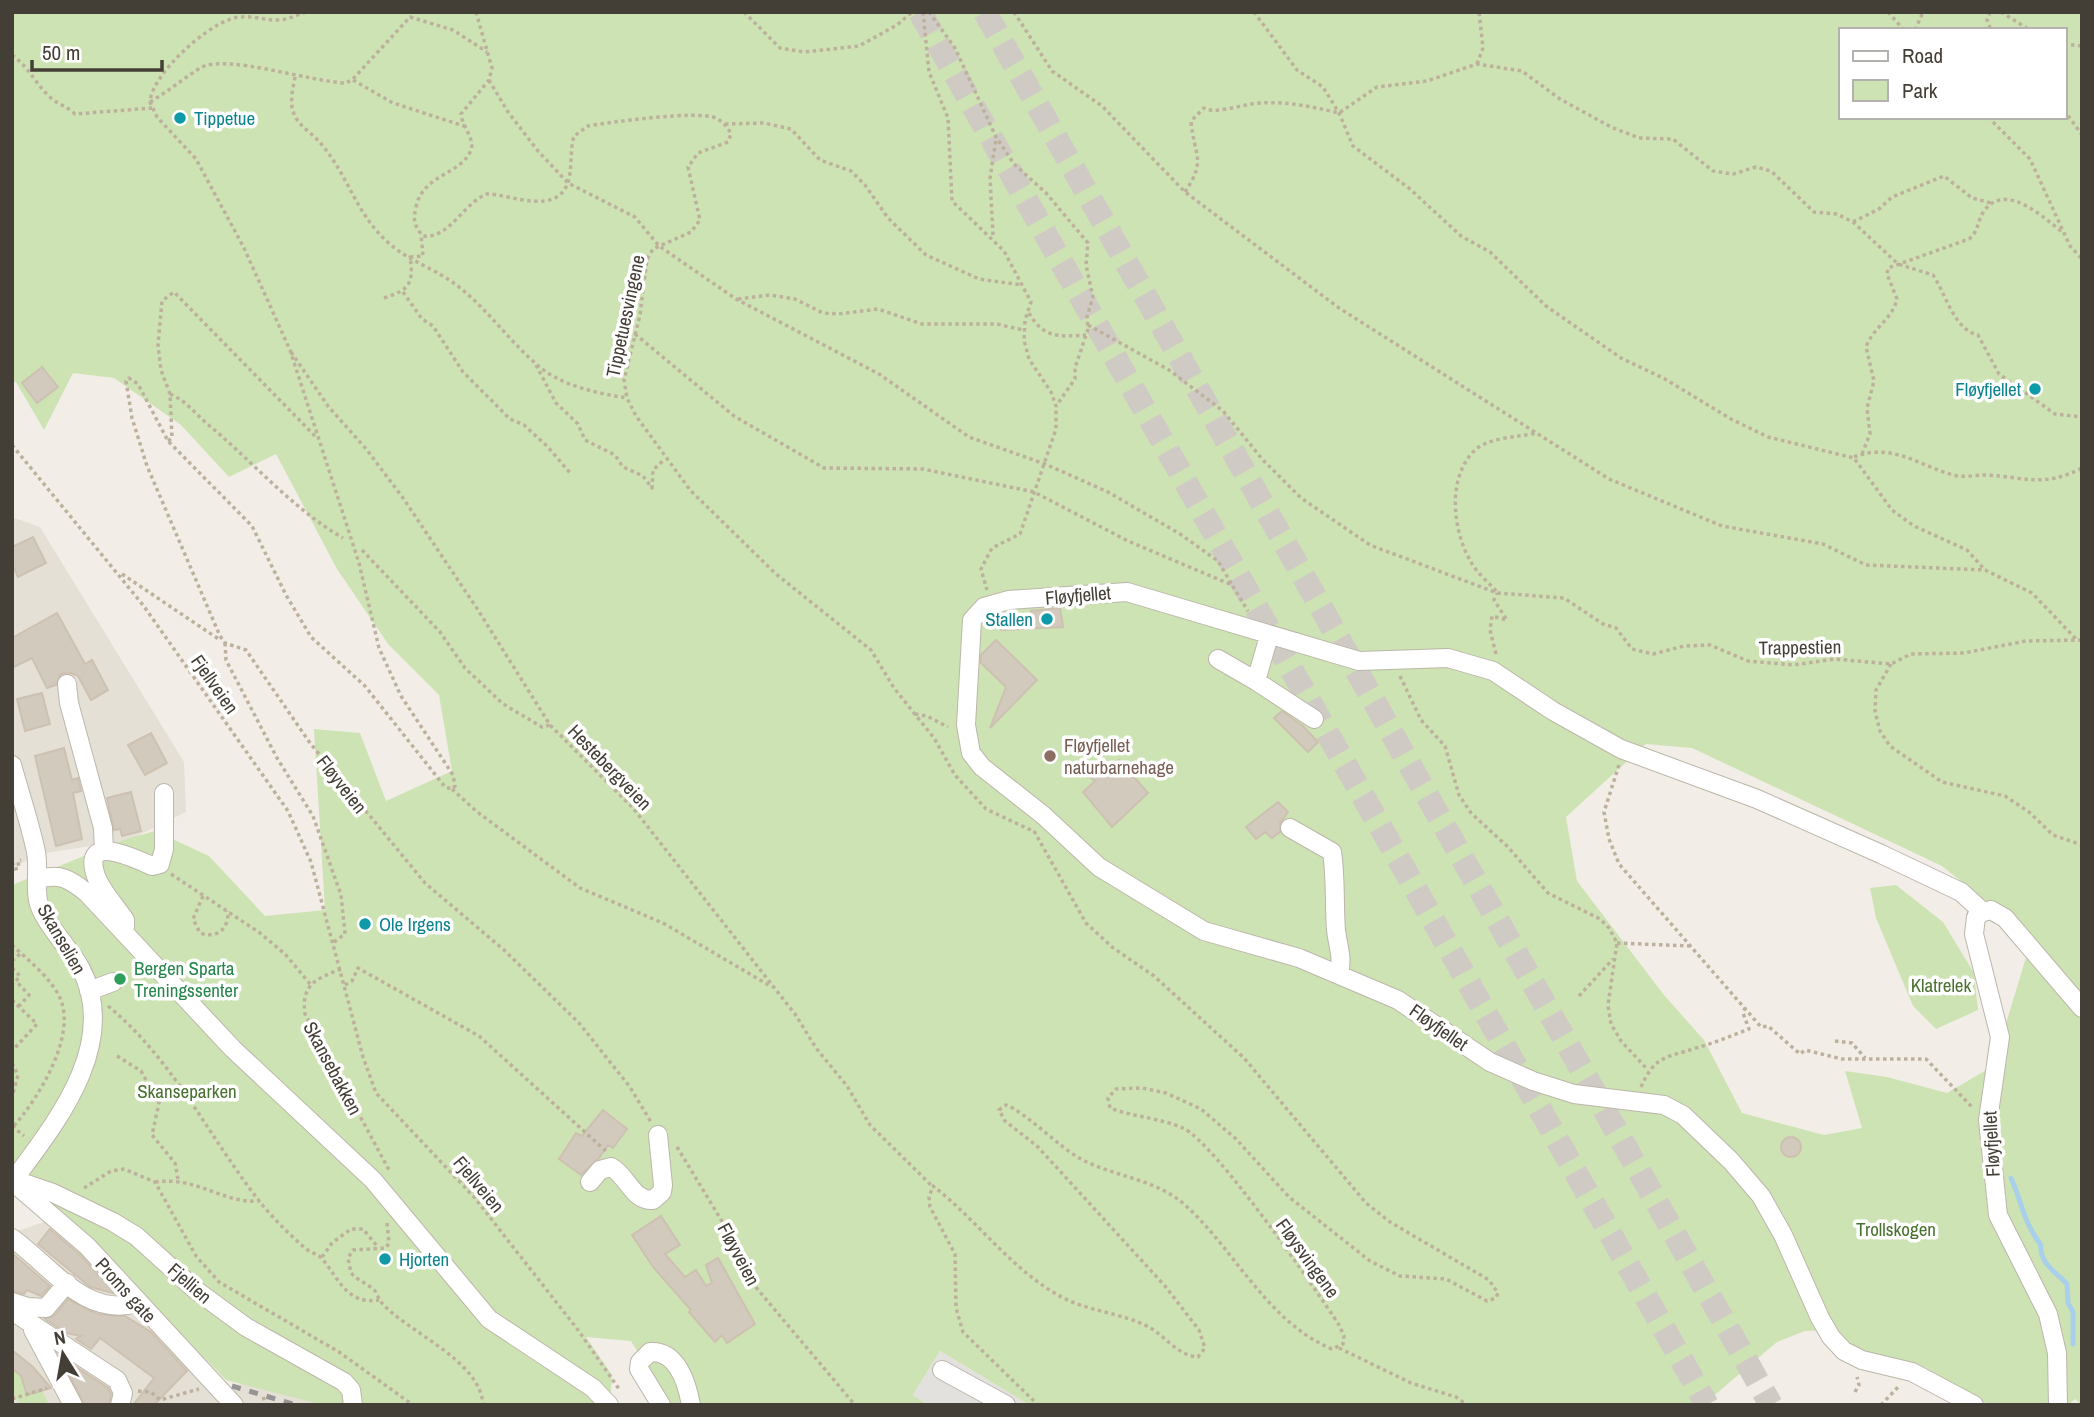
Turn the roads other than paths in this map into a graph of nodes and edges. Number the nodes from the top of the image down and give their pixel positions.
1 (1265, 635) junction
2 (1218, 659) dead end
3 (1256, 681) junction
4 (67, 684) dead end
5 (1314, 719) dead end
6 (12, 765) edge
7 (164, 793) dead end
8 (1290, 828) dead end
9 (104, 851) junction
10 (38, 879) junction
11 (1983, 912) junction
12 (124, 931) junction
13 (1339, 974) junction
14 (113, 982) dead end
15 (89, 991) junction
16 (2082, 1008) edge
17 (659, 1135) road end
18 (12, 1178) edge
19 (590, 1182) dead end
20 (12, 1238) edge
21 (67, 1283) junction
22 (12, 1302) edge
23 (137, 1303) junction
24 (12, 1311) edge
25 (29, 1324) junction
26 (942, 1370) dead end
27 (616, 1399) edge
28 (353, 1403) edge
29 (73, 1405) edge
30 (120, 1405) edge
31 (234, 1405) edge
32 (662, 1405) edge
33 (691, 1405) edge
34 (1006, 1405) edge
35 (1973, 1405) edge
36 (2058, 1405) edge

1 - 3 street
1 - 11 street, Fløyfjellet
1 - 13 street, Fløyfjellet
2 - 3 street
3 - 5 street
4 - 9 street, Skansebakken
6 - 10 street, Skanselien
7 - 9 street
8 - 13 street
9 - 12 street, Skansebakken
10 - 12 street, Skansebakken
10 - 15 street, Skanselien
11 - 16 street
11 - 36 street, Fløyfjellet
12 - 27 street, Skansebakken
13 - 35 street, Fløyfjellet
14 - 15 street
15 - 18 street, Skanselien
17 - 19 street
18 - 23 street, Proms gate
18 - 28 street, Fjellien
20 - 21 street
21 - 22 street
21 - 23 street
23 - 31 street, Proms gate
24 - 25 street
25 - 29 street
25 - 30 street
26 - 34 street
32 - 33 street

